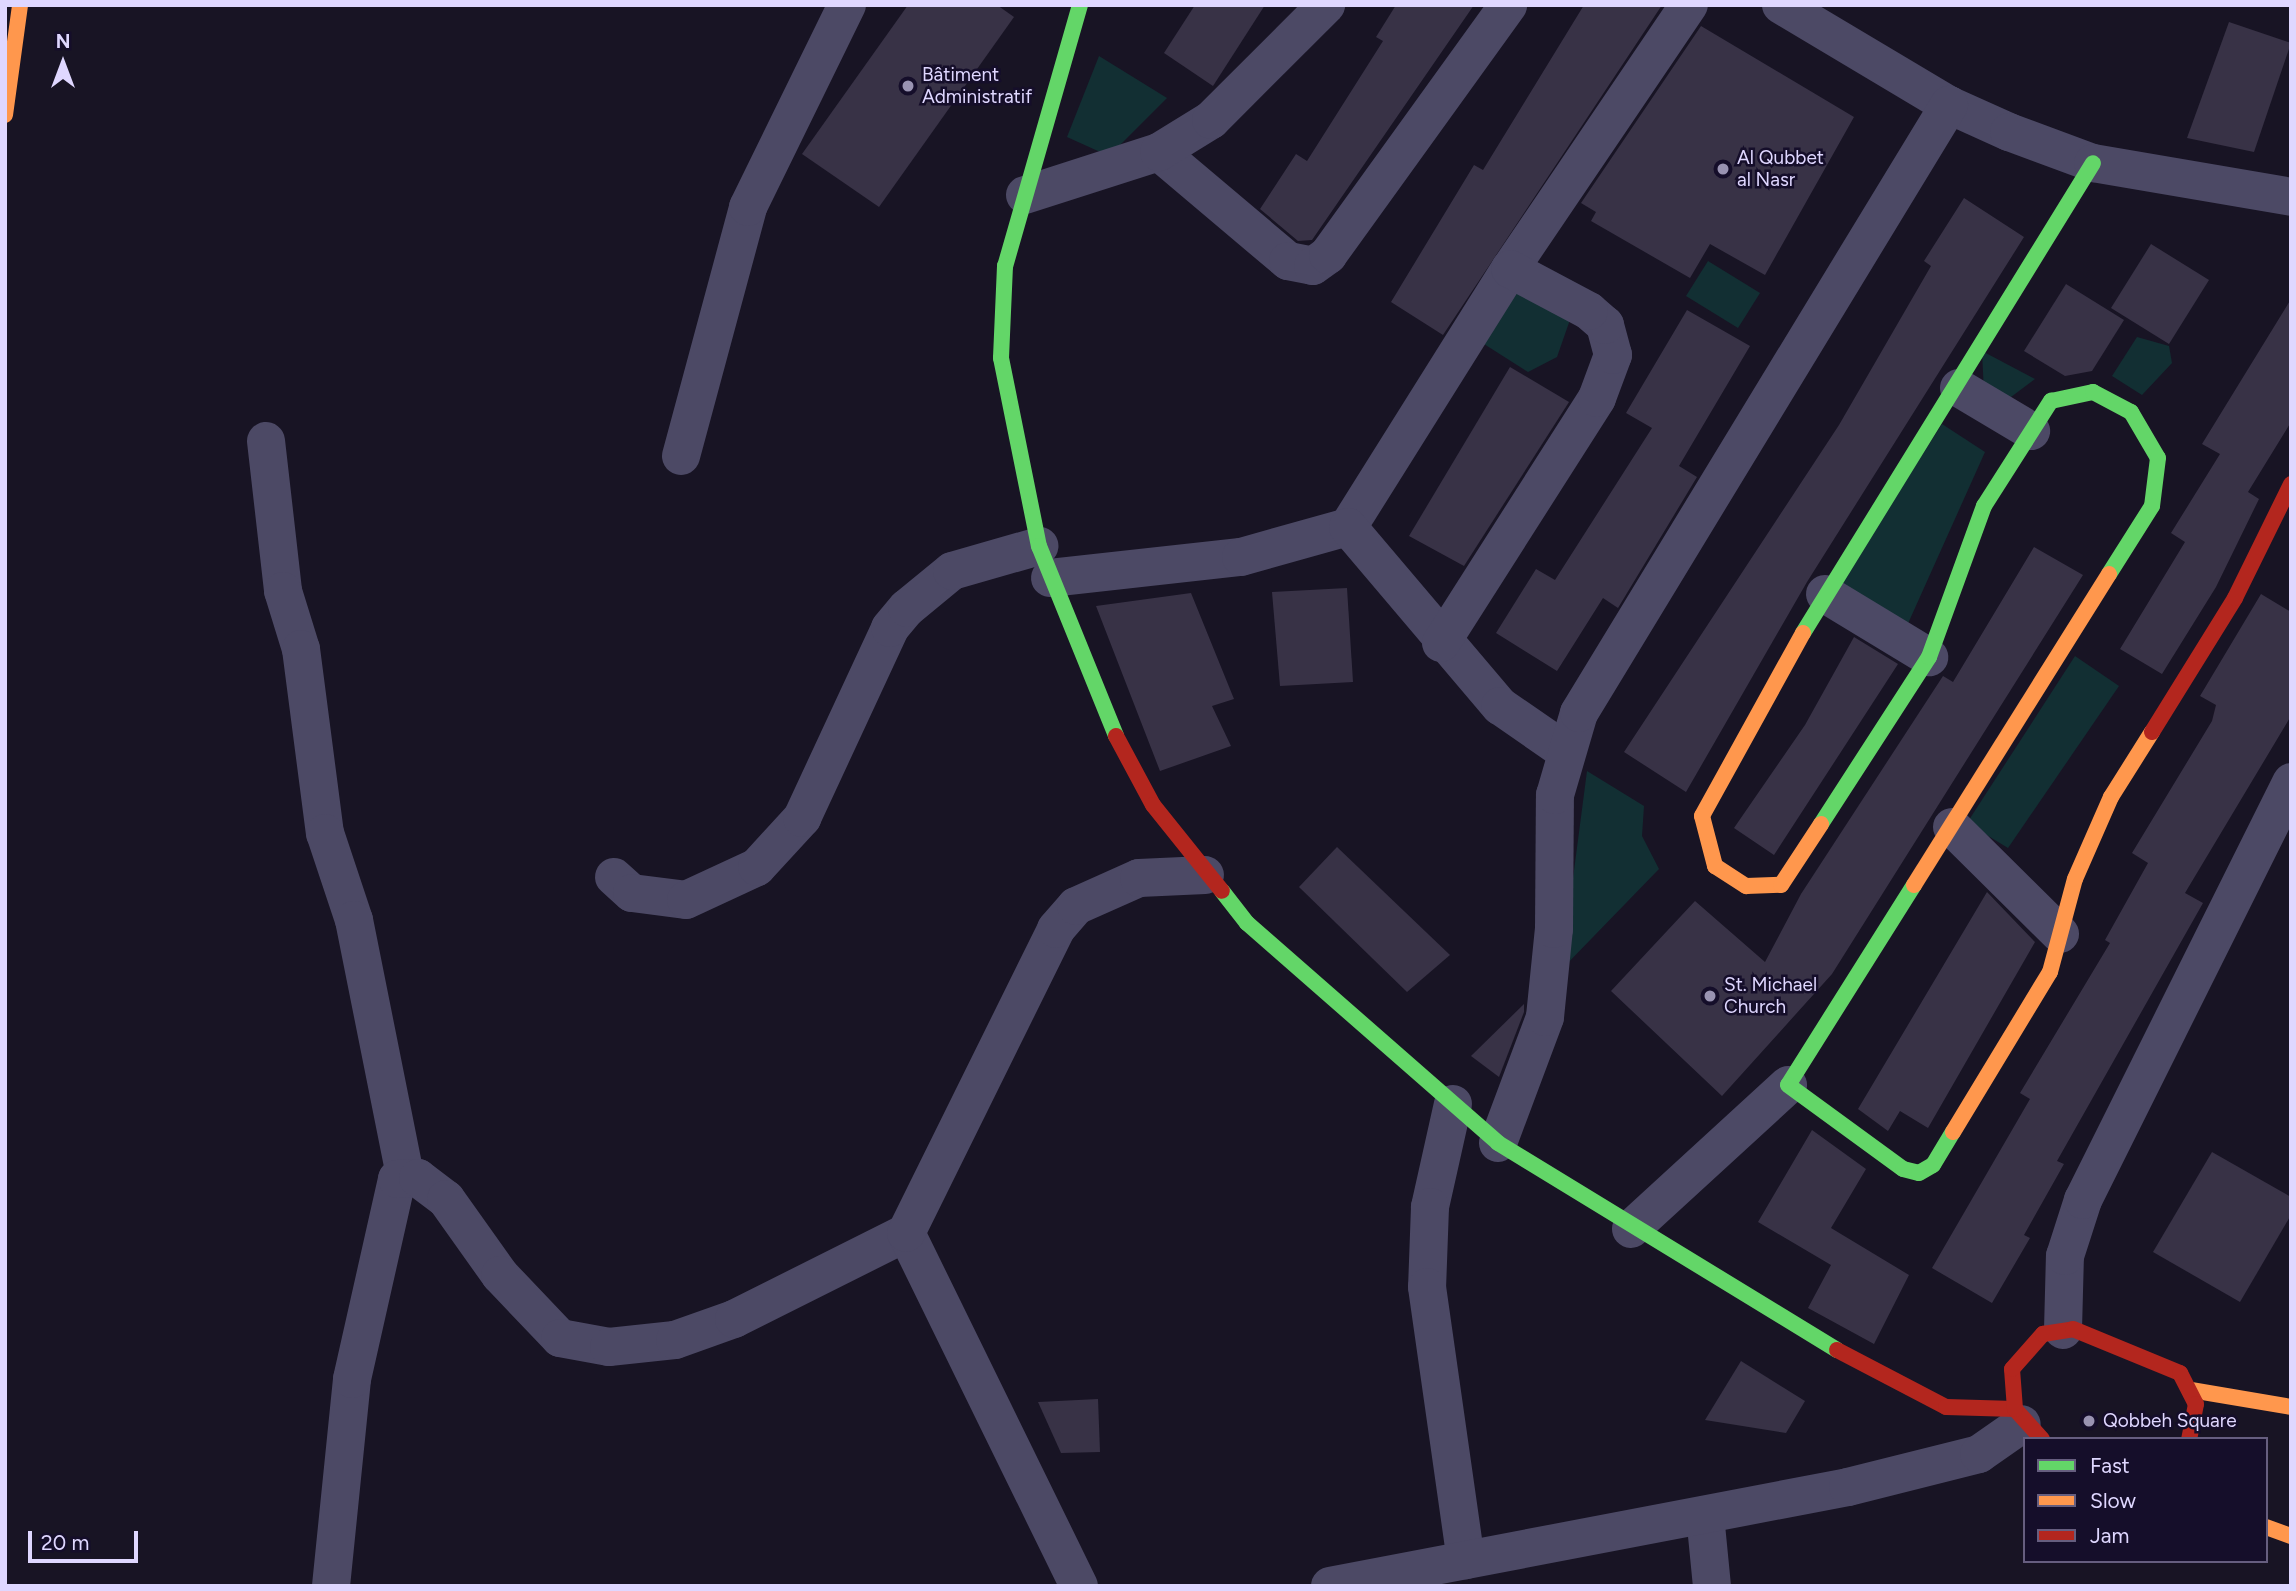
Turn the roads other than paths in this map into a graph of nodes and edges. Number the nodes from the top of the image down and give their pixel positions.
1 (20, 5) edge
2 (847, 5) edge
3 (1080, 5) edge
4 (1326, 5) edge
5 (1508, 5) edge
6 (1689, 5) edge
7 (1781, 5) edge
8 (1949, 105) junction
9 (5, 115) edge
10 (1159, 152) junction
11 (2093, 163) junction
12 (1025, 195) junction
13 (2291, 197) edge
14 (1510, 269) junction
15 (1959, 388) junction
16 (2031, 432) junction
17 (266, 441) dead end
18 (681, 456) dead end
19 (2291, 484) edge
20 (1348, 527) junction
21 (1045, 562) junction
22 (1825, 594) junction
23 (1441, 643) junction
24 (1929, 657) junction
25 (1565, 751) junction
26 (2291, 782) edge
27 (1952, 827) junction
28 (1205, 875) junction
29 (614, 877) dead end
30 (2060, 934) junction
31 (1788, 1085) junction
32 (1453, 1104) junction
33 (1498, 1143) junction
34 (405, 1176) junction
35 (1631, 1229) junction
36 (905, 1233) junction
37 (2063, 1330) junction
38 (2191, 1390) junction
39 (2291, 1407) edge
40 (2027, 1424) edge
41 (2189, 1437) edge
42 (1705, 1515) junction
43 (2268, 1528) edge
44 (2291, 1536) edge
45 (1466, 1560) junction
46 (331, 1586) edge
47 (1079, 1586) edge
48 (1330, 1586) edge
49 (1712, 1586) edge

1 - 9 street
2 - 18 street
3 - 12 street
4 - 10 street
5 - 10 street
6 - 14 street
7 - 8 street
8 - 11 street
8 - 25 street
10 - 12 street
11 - 13 street
11 - 15 street
12 - 21 street
14 - 20 street
14 - 23 street
15 - 16 street
15 - 22 street
16 - 24 street
16 - 27 street
17 - 34 street
19 - 30 street
20 - 21 street
20 - 23 street
21 - 28 street
21 - 29 street
22 - 24 street
22 - 24 street
23 - 25 street
25 - 33 street
26 - 37 street
27 - 30 street
27 - 31 street
28 - 32 street
28 - 36 street
30 - 31 street
31 - 35 street
32 - 33 street
32 - 45 street
33 - 35 street
34 - 36 street
34 - 46 street
35 - 40 street
36 - 47 street
37 - 38 street
37 - 40 street
38 - 39 street
38 - 41 street
40 - 42 street
42 - 45 street
42 - 49 street
43 - 44 street
45 - 48 street

